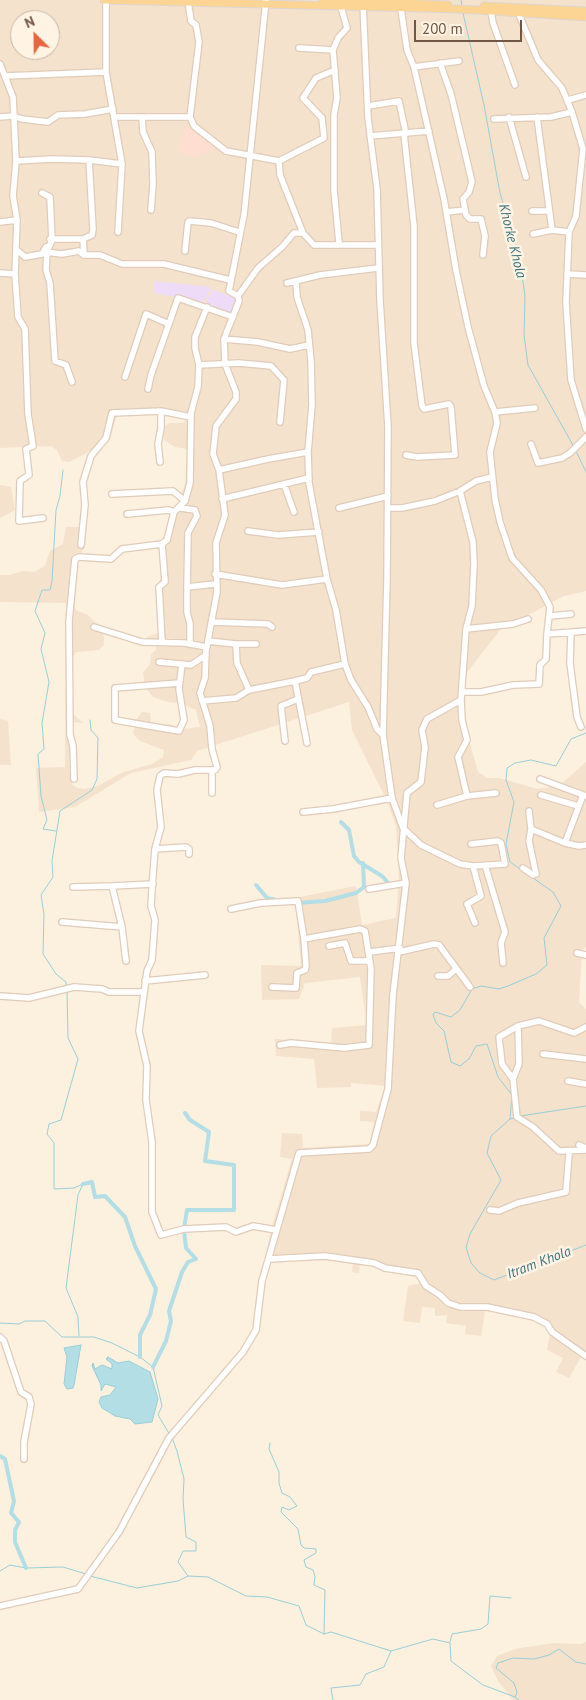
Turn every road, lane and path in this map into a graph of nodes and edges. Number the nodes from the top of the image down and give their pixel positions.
1 (105, 0) edge
2 (322, 0) edge
3 (375, 0) edge
4 (192, 1) edge
5 (266, 2) edge
6 (363, 3) edge
7 (386, 4) edge
8 (341, 7) junction
9 (401, 8) junction
10 (460, 8) junction
11 (472, 9) junction
12 (491, 11) junction
13 (586, 11) edge
14 (518, 12) junction
15 (586, 17) edge
16 (299, 48) dead end
17 (333, 50) junction
18 (459, 61) dead end
19 (440, 63) junction
20 (0, 64) edge
21 (414, 67) junction
22 (335, 70) junction
23 (106, 72) junction
24 (4, 76) junction
25 (515, 85) dead end
26 (586, 95) edge
27 (568, 100) junction
28 (368, 106) junction
29 (113, 109) junction
30 (572, 112) junction
31 (13, 116) junction
32 (0, 117) edge
33 (114, 117) junction
34 (142, 117) junction
35 (190, 117) junction
36 (509, 117) junction
37 (537, 117) junction
38 (494, 119) dead end
39 (429, 131) junction
40 (405, 134) junction
41 (370, 136) junction
42 (250, 154) junction
43 (89, 160) junction
44 (16, 161) junction
45 (279, 161) junction
46 (122, 164) junction
47 (526, 177) dead end
48 (42, 193) dead end
49 (152, 210) dead end
50 (465, 210) junction
51 (532, 211) dead end
52 (549, 211) junction
53 (446, 212) junction
54 (17, 220) junction
55 (0, 222) edge
56 (552, 230) junction
57 (118, 232) dead end
58 (239, 232) junction
59 (569, 232) junction
60 (303, 234) junction
61 (533, 234) dead end
62 (84, 239) junction
63 (52, 240) junction
64 (338, 244) junction
65 (378, 244) junction
66 (17, 250) junction
67 (185, 251) dead end
68 (44, 252) junction
69 (84, 254) junction
70 (483, 256) dead end
71 (378, 268) junction
72 (0, 273) edge
73 (15, 274) junction
74 (567, 274) junction
75 (586, 275) edge
76 (230, 280) junction
77 (296, 281) junction
78 (287, 283) dead end
79 (238, 296) junction
80 (207, 307) junction
81 (233, 317) junction
82 (169, 324) junction
83 (224, 339) junction
84 (309, 345) junction
85 (226, 364) junction
86 (199, 365) junction
87 (124, 377) dead end
88 (72, 382) dead end
89 (148, 389) dead end
90 (535, 408) dead end
91 (160, 411) junction
92 (495, 412) junction
93 (191, 417) junction
94 (280, 422) dead end
95 (586, 429) edge
96 (586, 437) edge
97 (531, 444) dead end
98 (308, 452) junction
99 (406, 456) dead end
100 (160, 462) dead end
101 (220, 470) junction
102 (492, 477) junction
103 (309, 478) junction
104 (284, 484) junction
105 (460, 491) junction
106 (112, 494) dead end
107 (388, 496) junction
108 (222, 499) junction
109 (185, 501) junction
110 (339, 508) dead end
111 (388, 508) junction
112 (177, 510) junction
113 (294, 512) dead end
114 (127, 514) dead end
115 (43, 518) dead end
116 (248, 531) dead end
117 (319, 532) junction
118 (162, 544) junction
119 (81, 545) dead end
120 (216, 574) junction
121 (327, 579) junction
122 (215, 584) junction
123 (187, 587) junction
124 (571, 614) dead end
125 (550, 616) junction
126 (528, 619) dead end
127 (212, 622) junction
128 (94, 627) dead end
129 (272, 627) dead end
130 (466, 629) junction
131 (586, 631) edge
132 (571, 632) junction
133 (547, 634) junction
134 (162, 642) junction
135 (190, 644) junction
136 (208, 644) junction
137 (236, 644) junction
138 (256, 644) dead end
139 (206, 655) junction
140 (159, 662) dead end
141 (182, 664) junction
142 (345, 664) junction
143 (295, 681) junction
144 (179, 683) junction
145 (249, 690) junction
146 (462, 692) junction
147 (298, 699) junction
148 (461, 700) junction
149 (202, 701) junction
150 (581, 727) dead end
151 (383, 735) junction
152 (285, 741) dead end
153 (307, 743) dead end
154 (212, 770) junction
155 (74, 778) dead end
156 (540, 779) dead end
157 (212, 793) dead end
158 (496, 793) dead end
159 (540, 795) dead end
160 (584, 795) edge
161 (467, 796) junction
162 (392, 798) junction
163 (437, 805) dead end
164 (578, 806) junction
165 (529, 810) dead end
166 (302, 812) dead end
167 (403, 828) junction
168 (530, 829) junction
169 (564, 842) junction
170 (471, 844) dead end
171 (586, 845) edge
172 (155, 849) junction
173 (189, 854) dead end
174 (485, 865) junction
175 (473, 866) junction
176 (523, 868) dead end
177 (153, 884) junction
178 (406, 884) junction
179 (73, 886) dead end
180 (113, 886) junction
181 (368, 889) dead end
182 (231, 909) dead end
183 (62, 922) dead end
184 (475, 924) dead end
185 (122, 927) junction
186 (304, 939) junction
187 (329, 946) dead end
188 (400, 950) junction
189 (370, 952) junction
190 (577, 953) dead end
191 (586, 954) edge
192 (126, 961) dead end
193 (370, 961) junction
194 (503, 963) dead end
195 (456, 970) junction
196 (205, 975) dead end
197 (438, 976) dead end
198 (145, 981) junction
199 (272, 987) dead end
200 (470, 987) dead end
201 (143, 992) junction
202 (0, 996) edge
203 (518, 1026) junction
204 (586, 1028) edge
205 (280, 1045) dead end
206 (544, 1054) dead end
207 (586, 1059) edge
208 (513, 1079) junction
209 (568, 1081) dead end
210 (586, 1084) edge
211 (579, 1145) dead end
212 (586, 1149) edge
213 (569, 1153) junction
214 (490, 1210) dead end
215 (276, 1230) junction
216 (269, 1259) junction
217 (0, 1337) edge
218 (586, 1356) edge
219 (24, 1459) dead end
220 (0, 1606) edge

1 - 4 main road
1 - 23 street
2 - 6 main road
3 - 6 main road
3 - 7 main road
4 - 5 main road
4 - 35 street
5 - 8 main road
5 - 42 street
6 - 7 main road
6 - 8 main road
6 - 28 street
7 - 9 main road
7 - 10 main road
8 - 17 street
9 - 10 main road
9 - 21 street
10 - 11 main road
11 - 12 main road
11 - 13 main road
12 - 14 main road
12 - 25 street
14 - 15 main road
14 - 27 street
16 - 17 street
17 - 22 street
18 - 19 street
19 - 21 street
19 - 50 street
20 - 24 street
21 - 39 street
22 - 45 street
22 - 64 street
23 - 24 street
23 - 29 street
24 - 31 street
26 - 27 street
27 - 30 street
28 - 40 street
28 - 41 street
29 - 31 street
29 - 33 street
30 - 37 street
30 - 59 street
31 - 32 street
31 - 44 street
33 - 34 street
33 - 46 street
34 - 35 street
34 - 49 street
35 - 42 street
36 - 37 street
36 - 38 street
36 - 47 street
37 - 52 street
39 - 40 street
39 - 53 street
40 - 41 street
40 - 99 street
41 - 65 street
42 - 45 street
42 - 58 street
43 - 44 street
43 - 46 street
43 - 62 street
44 - 54 street
45 - 60 street
46 - 57 street
48 - 63 street
50 - 53 street
50 - 70 street
51 - 52 street
52 - 56 street
53 - 92 street
54 - 55 street
54 - 66 street
56 - 59 street
56 - 61 street
58 - 67 street
58 - 76 street
59 - 74 street
60 - 64 street
60 - 79 street
62 - 63 street
62 - 69 street
63 - 68 street
64 - 65 street
65 - 71 street
66 - 68 street
66 - 73 street
68 - 69 street
68 - 88 street
69 - 76 street
71 - 77 street
71 - 107 street
72 - 73 street
73 - 115 street
74 - 75 street
74 - 95 street
76 - 79 street
77 - 78 street
77 - 84 street
79 - 81 street
80 - 81 street
80 - 82 street
80 - 86 street
81 - 83 street
82 - 87 street
82 - 89 street
83 - 84 street
83 - 85 street
84 - 98 street
85 - 86 street
85 - 94 street
85 - 101 street
86 - 93 street
90 - 92 street
91 - 93 street
91 - 100 street
91 - 119 street
92 - 102 street
93 - 109 street
96 - 97 street
98 - 101 street
98 - 103 street
101 - 108 street
102 - 105 street
102 - 125 street
103 - 104 street
103 - 117 street
104 - 108 street
104 - 113 street
105 - 111 street
105 - 130 street
106 - 109 street
107 - 110 street
107 - 111 street
108 - 120 street
109 - 112 street
111 - 151 street
112 - 114 street
112 - 118 street
112 - 123 street
116 - 117 street
117 - 121 street
118 - 134 street
118 - 155 street
120 - 121 street
120 - 122 street
121 - 142 street
122 - 123 street
122 - 127 street
123 - 135 street
124 - 125 street
125 - 133 street
126 - 130 street
127 - 129 street
127 - 136 street
128 - 134 street
130 - 146 street
131 - 132 street
132 - 133 street
132 - 150 street
133 - 146 street
134 - 135 street
135 - 136 street
136 - 137 street
136 - 139 street
137 - 138 street
137 - 145 street
139 - 141 street
139 - 149 street
140 - 141 street
141 - 144 street
142 - 143 street
142 - 151 street
143 - 145 street
143 - 147 street
144 - 144 street
145 - 149 street
146 - 148 street
147 - 152 street
147 - 153 street
148 - 161 street
148 - 167 street
149 - 154 street
151 - 162 street
154 - 157 street
154 - 172 street
156 - 160 street
158 - 161 street
159 - 164 street
160 - 164 street
161 - 163 street
162 - 166 street
162 - 167 street
164 - 169 street
165 - 168 street
167 - 175 street
167 - 178 street
168 - 169 street
168 - 176 street
169 - 171 street
170 - 174 street
172 - 173 street
172 - 177 street
174 - 175 street
174 - 194 street
175 - 184 street
177 - 180 street
177 - 198 street
178 - 181 street
178 - 188 street
179 - 180 street
180 - 185 street
182 - 186 street
183 - 185 street
185 - 192 street
186 - 189 street
186 - 199 street
187 - 193 street
188 - 189 street
188 - 195 street
188 - 215 street
189 - 193 street
190 - 191 street
193 - 205 street
195 - 197 street
195 - 200 street
196 - 198 street
198 - 201 street
201 - 202 street
201 - 215 street
203 - 204 street
203 - 208 street
203 - 208 street
206 - 207 street
208 - 213 street
209 - 210 street
211 - 212 street
212 - 213 street
213 - 214 street
215 - 216 street
216 - 218 street
216 - 220 street
217 - 219 street

